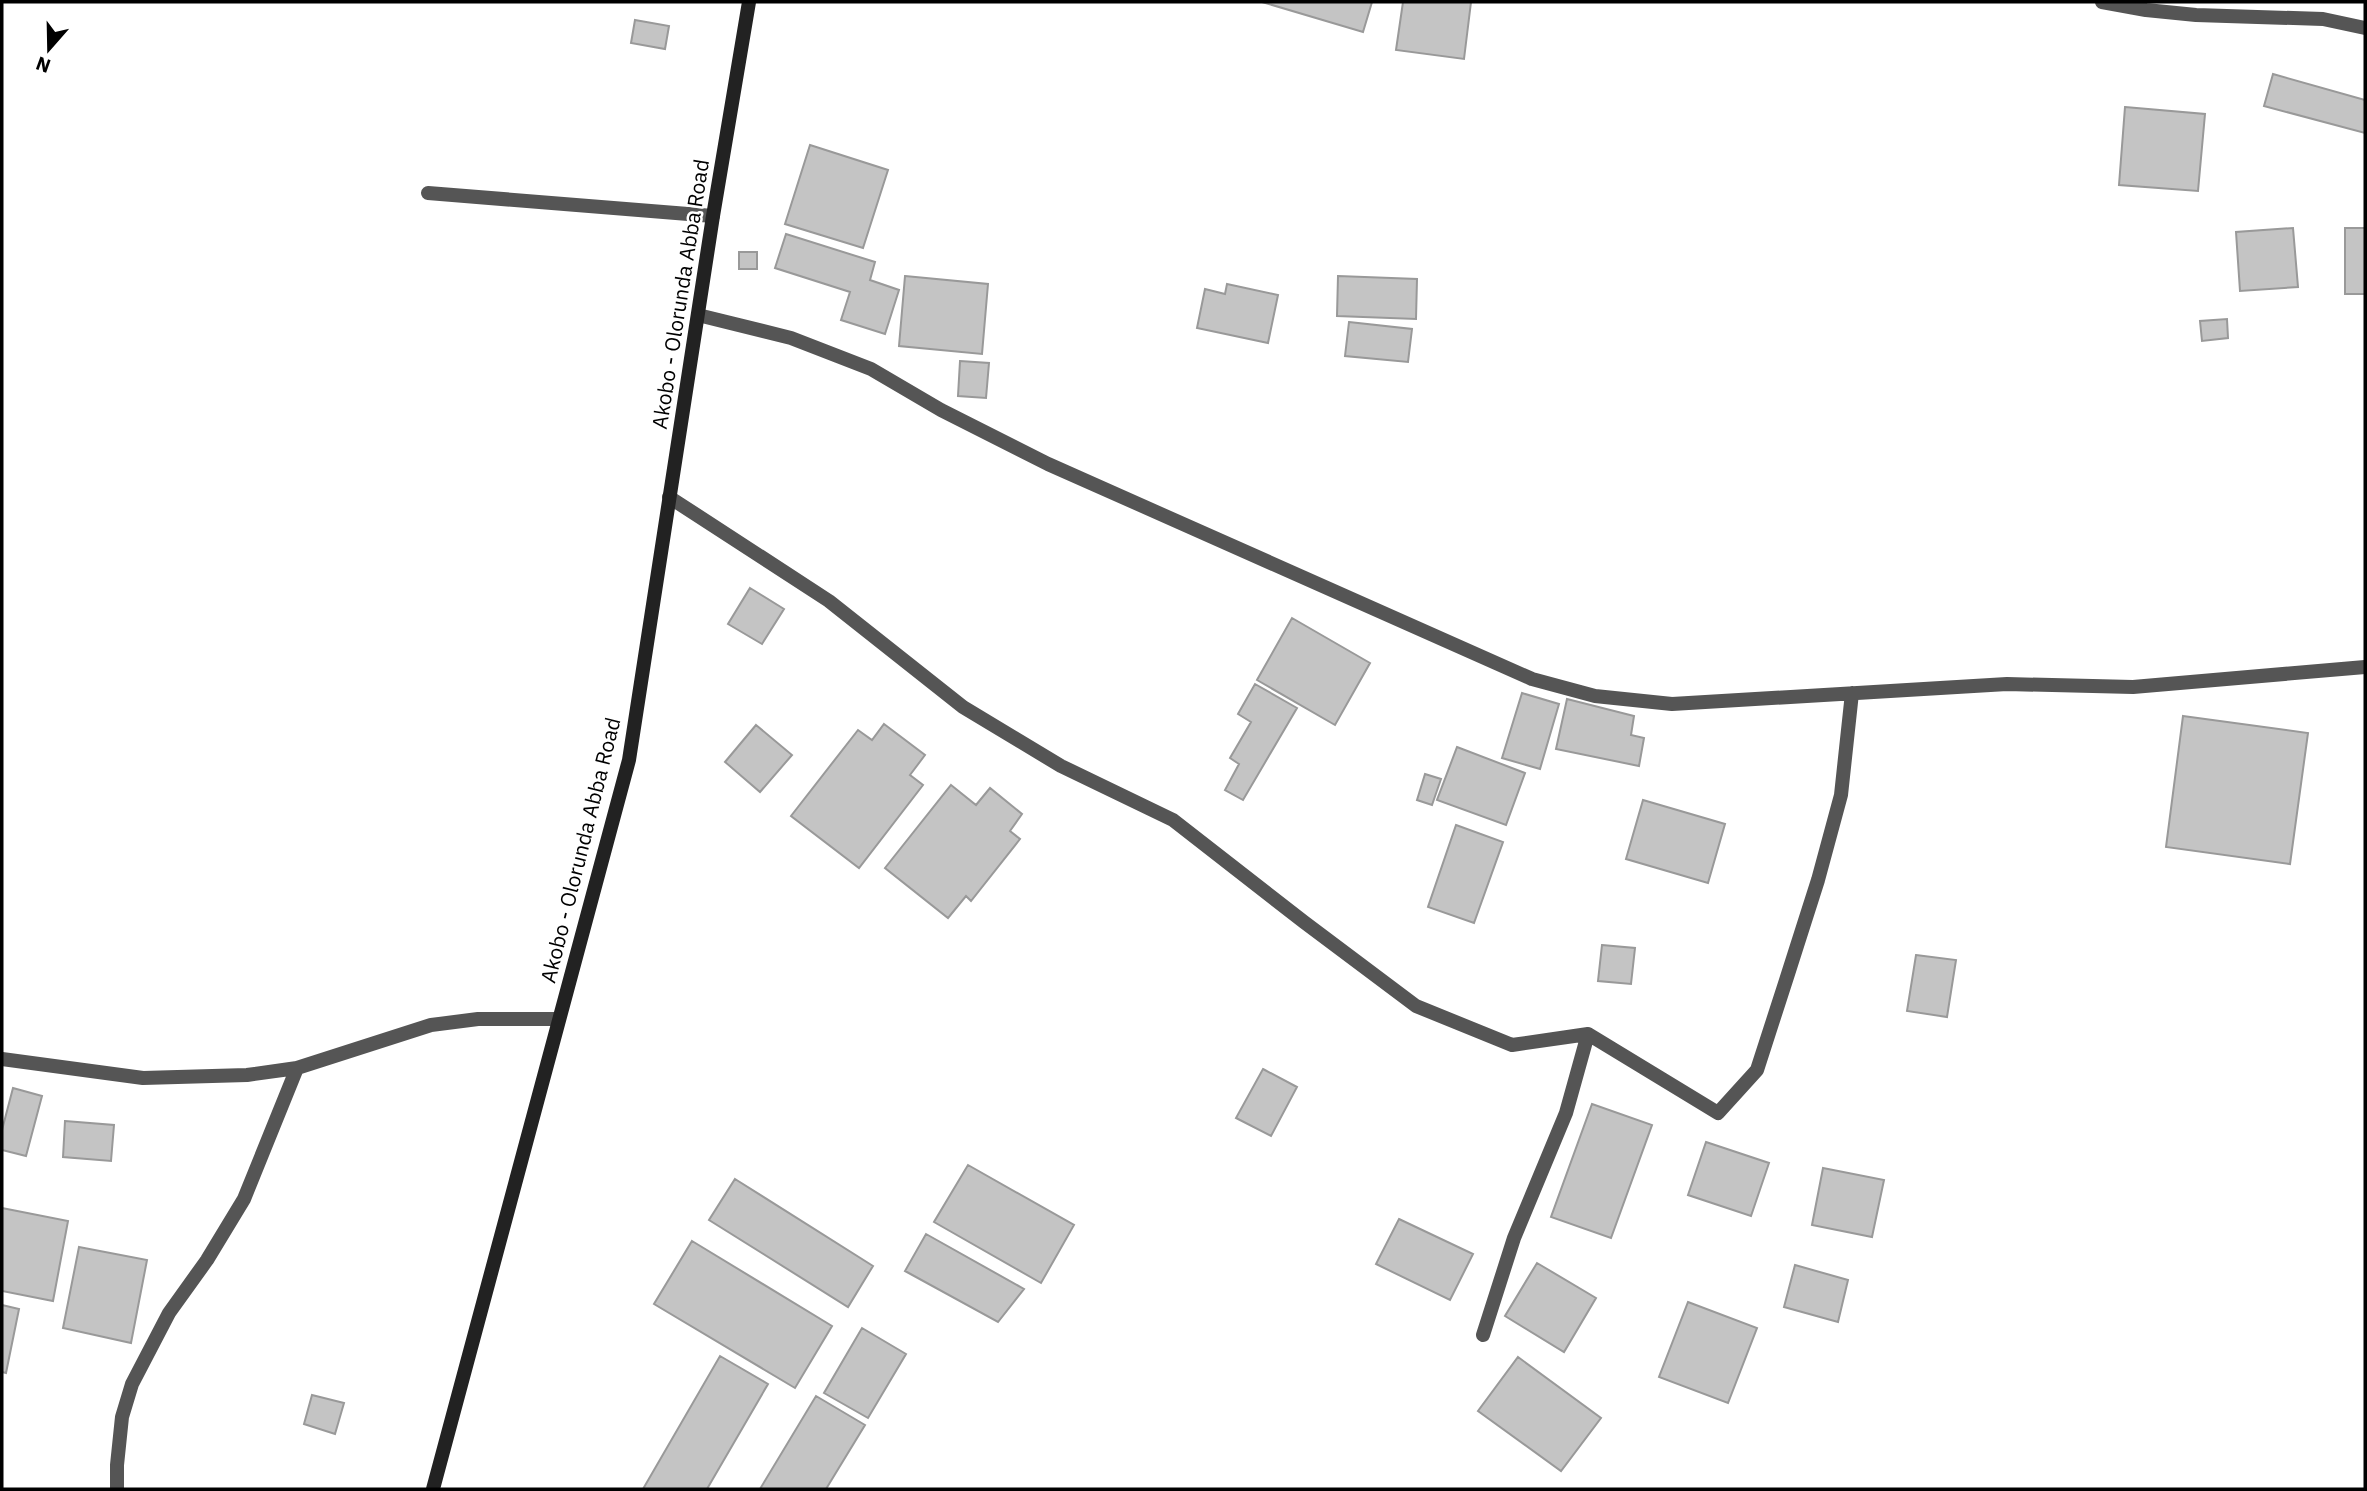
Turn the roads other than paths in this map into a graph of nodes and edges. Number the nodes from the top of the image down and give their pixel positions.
1 (749, 2) edge
2 (2102, 2) edge
3 (2365, 28) edge
4 (428, 193) dead end
5 (713, 216) junction
6 (698, 315) junction
7 (669, 497) junction
8 (2365, 667) edge
9 (1852, 693) junction
10 (558, 1019) junction
11 (1588, 1034) junction
12 (2, 1059) edge
13 (297, 1068) junction
14 (1483, 1335) dead end
15 (117, 1489) edge
16 (433, 1489) edge

1 - 5 main road, Akobo - Olorunda Abba Road
2 - 3 street
4 - 5 street
5 - 6 main road, Akobo - Olorunda Abba Road
6 - 7 main road, Akobo - Olorunda Abba Road
6 - 9 street
7 - 10 main road, Akobo - Olorunda Abba Road
7 - 11 street
8 - 9 street
9 - 11 street
10 - 13 street
10 - 16 main road, Akobo - Olorunda Abba Road
11 - 14 street
12 - 13 street
13 - 15 street

